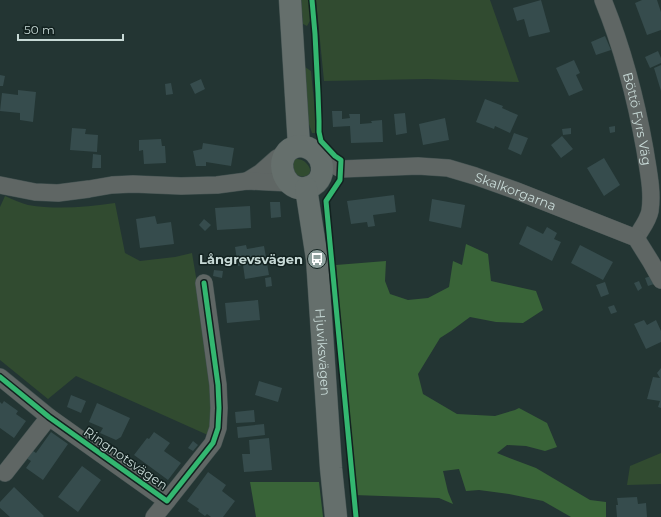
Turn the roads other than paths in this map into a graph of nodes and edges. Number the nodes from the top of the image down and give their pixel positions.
1 (290, 0) edge
2 (603, 0) edge
3 (292, 150) junction
4 (318, 156) junction
5 (341, 169) junction
6 (247, 181) junction
7 (304, 184) junction
8 (0, 185) edge
9 (636, 238) junction
10 (661, 280) edge
11 (204, 283) dead end
12 (0, 377) edge
13 (49, 417) junction
14 (5, 473) dead end
15 (167, 501) junction
16 (154, 517) edge
17 (336, 517) edge

1 - 3 main road, Hjuviksvägen
2 - 9 street, Böttö Fyrs Väg
3 - 4 main road
3 - 6 street
3 - 7 main road, Hjuviksvägen
4 - 5 street
4 - 7 main road, Hjuviksvägen
5 - 7 street, Skalkorgarna
5 - 9 street, Skalkorgarna
6 - 7 street
6 - 8 street
7 - 17 main road, Hjuviksvägen
9 - 10 street
11 - 15 street, Ringnotsvägen
12 - 13 street, Ringnotsvägen
13 - 14 street
13 - 15 street, Ringnotsvägen
15 - 16 street, Ringnotsvägen

